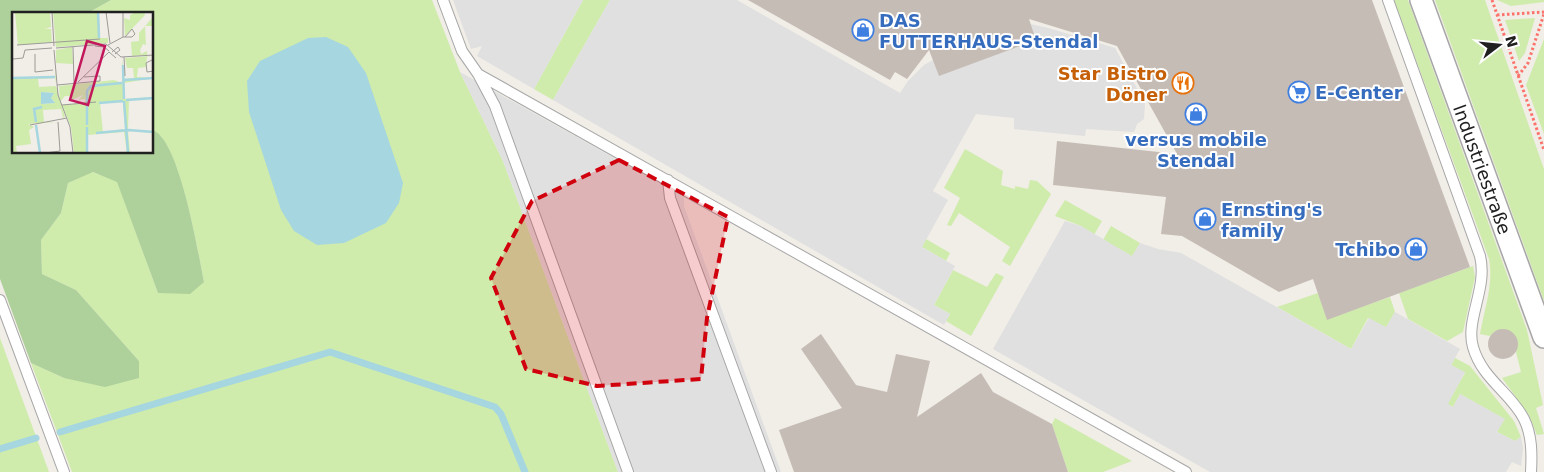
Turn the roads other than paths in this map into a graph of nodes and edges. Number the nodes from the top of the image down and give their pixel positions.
1 (443, 0) edge
2 (1388, 0) edge
3 (1421, 0) edge
4 (478, 74) junction
5 (668, 180) junction
6 (0, 300) edge
7 (1544, 337) edge
8 (64, 472) edge
9 (628, 472) edge
10 (771, 472) edge
11 (1186, 472) edge
12 (1531, 472) edge

1 - 4 lane
2 - 12 lane
3 - 7 street, Industriestraße
4 - 5 lane
4 - 9 lane
5 - 10 lane
5 - 11 lane
6 - 8 lane

